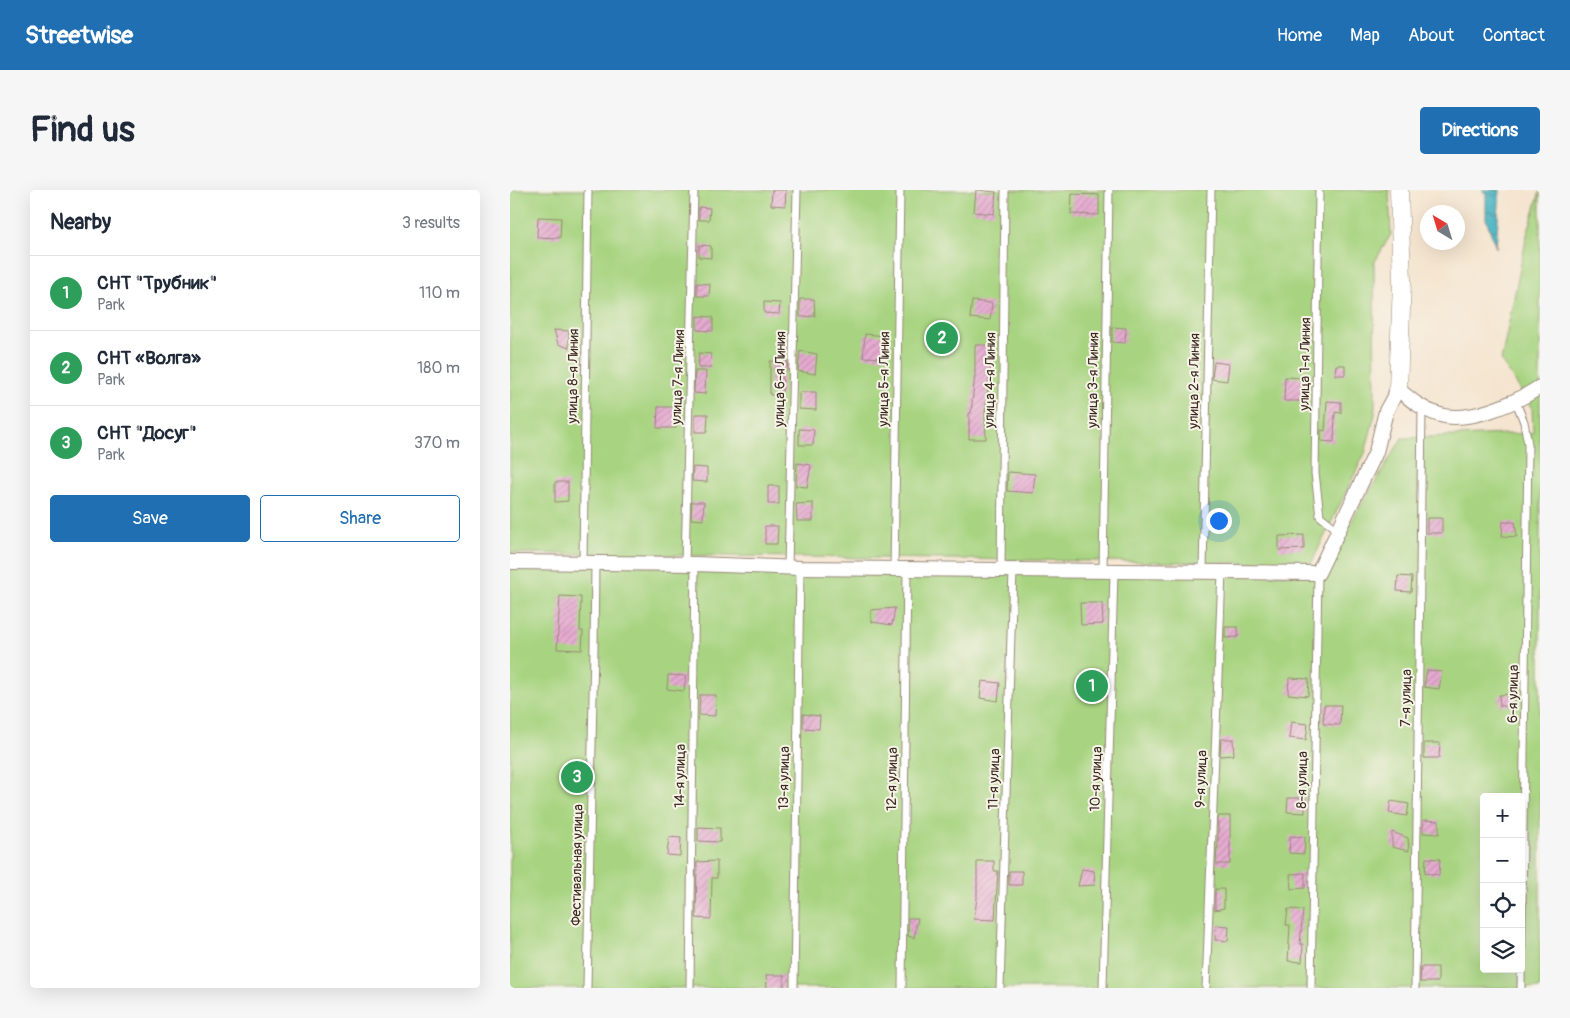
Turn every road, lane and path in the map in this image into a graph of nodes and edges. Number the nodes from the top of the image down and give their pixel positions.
1 (588, 190) edge
2 (694, 190) edge
3 (796, 190) edge
4 (900, 190) edge
5 (1005, 190) edge
6 (1110, 190) edge
7 (1211, 190) edge
8 (1319, 190) edge
9 (1399, 190) edge
10 (1540, 387) edge
11 (1398, 389) junction
12 (1516, 402) junction
13 (1422, 408) junction
14 (1338, 530) junction
15 (510, 562) edge
16 (589, 563) junction
17 (690, 564) junction
18 (794, 568) junction
19 (900, 569) junction
20 (1007, 570) junction
21 (1108, 571) junction
22 (1203, 572) junction
23 (1222, 572) junction
24 (1318, 572) junction
25 (587, 988) edge
26 (690, 988) edge
27 (794, 988) edge
28 (902, 988) edge
29 (1000, 988) edge
30 (1103, 988) edge
31 (1206, 988) edge
32 (1311, 988) edge
33 (1415, 988) edge
34 (1521, 988) edge

1 - 16 lane, улица 8-я Линия
2 - 17 lane, улица 7-я Линия
3 - 18 lane, улица 6-я Линия
4 - 19 lane, улица 5-я Линия
5 - 20 lane, улица 4-я Линия
6 - 21 lane, улица 3-я Линия
7 - 22 lane, улица 2-я Линия
8 - 14 lane, улица 1-я Линия
9 - 11 street
10 - 12 street
11 - 13 street
11 - 14 street
12 - 13 street
12 - 34 lane, 6-я улица
13 - 33 lane, 7-я улица
14 - 24 street
15 - 16 street
16 - 17 street
16 - 25 lane, Фестивальная улица
17 - 18 street
17 - 26 lane, 14-я улица
18 - 19 street
18 - 27 lane, 13-я улица
19 - 20 street
19 - 28 lane, 12-я улица
20 - 21 street
20 - 29 lane, 11-я улица
21 - 22 street
21 - 30 lane, 10-я улица
22 - 23 street
23 - 24 street
23 - 31 lane, 9-я улица
24 - 32 lane, 8-я улица

